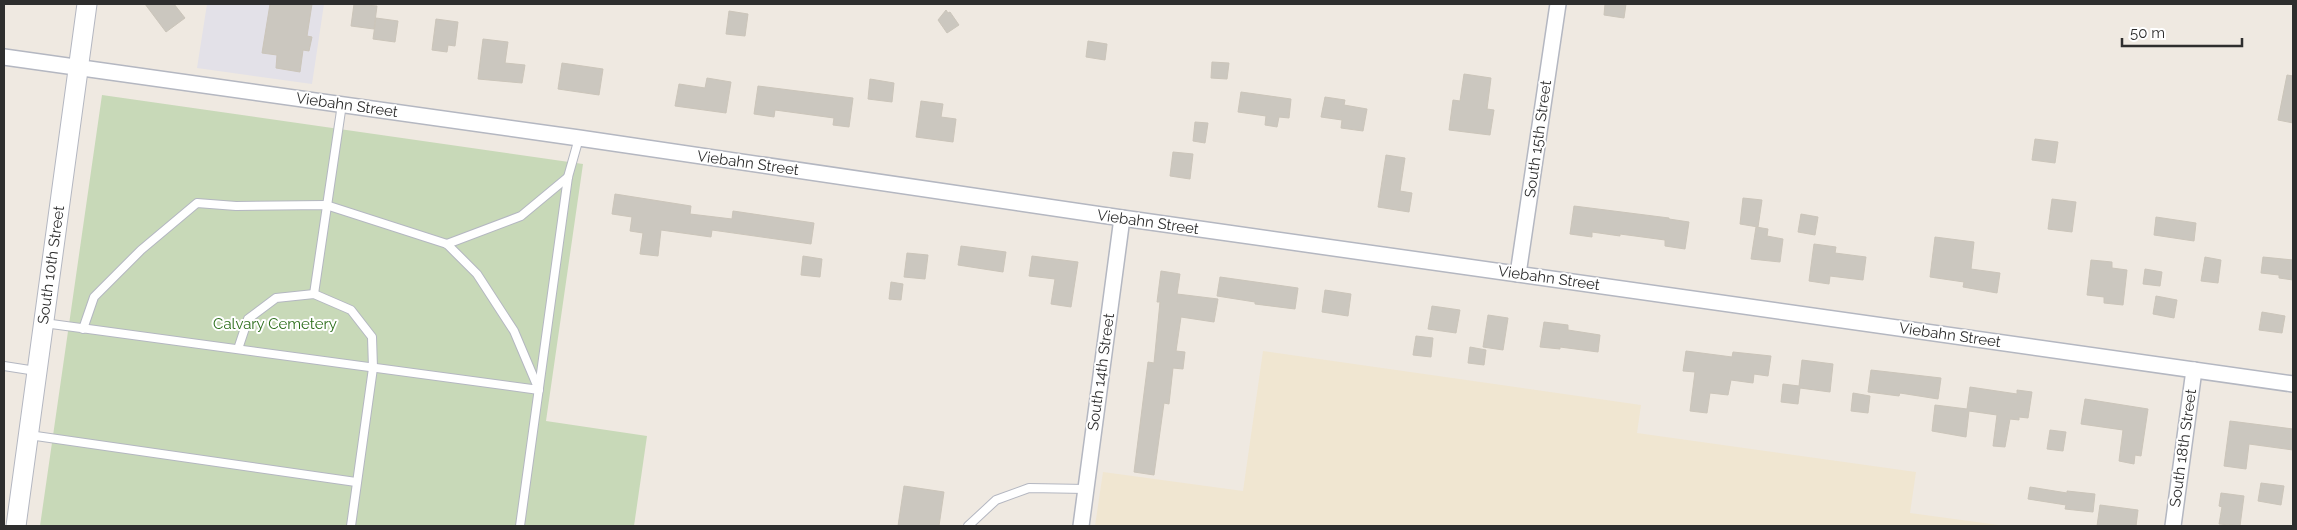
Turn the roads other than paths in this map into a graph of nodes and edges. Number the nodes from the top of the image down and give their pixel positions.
1 (87, 4) edge
2 (1558, 4) edge
3 (4, 57) edge
4 (78, 68) junction
5 (342, 104) junction
6 (579, 138) junction
7 (568, 177) junction
8 (326, 205) junction
9 (1122, 218) junction
10 (447, 244) junction
11 (1518, 274) junction
12 (314, 294) junction
13 (43, 323) junction
14 (83, 329) junction
15 (238, 350) junction
16 (4, 366) edge
17 (373, 368) junction
18 (2194, 370) junction
19 (36, 371) junction
20 (2293, 384) edge
21 (539, 390) junction
22 (28, 435) junction
23 (356, 482) junction
24 (1086, 489) junction
25 (16, 526) edge
26 (351, 526) edge
27 (520, 526) edge
28 (968, 526) edge
29 (1081, 526) edge
30 (2172, 526) edge

1 - 4 street, South 10th Street
2 - 11 street, South 15th Street
3 - 4 street, Viebahn Street
4 - 5 street, Viebahn Street
4 - 13 street, South 10th Street
5 - 6 street, Viebahn Street
5 - 8 lane
6 - 7 lane
6 - 9 street, Viebahn Street
7 - 10 lane
7 - 21 lane
8 - 10 lane
8 - 12 lane
8 - 14 lane
9 - 11 street, Viebahn Street
9 - 24 street, South 14th Street
10 - 21 lane
11 - 18 street, Viebahn Street
12 - 15 lane
12 - 17 lane
13 - 14 lane
13 - 19 street, South 10th Street
14 - 15 lane
15 - 17 lane
16 - 19 lane
17 - 21 lane
17 - 23 lane
18 - 20 street, Viebahn Street
18 - 30 street, South 18th Street
19 - 22 street, South 10th Street
21 - 27 lane
22 - 23 lane
22 - 25 street, South 10th Street
23 - 26 lane
24 - 28 lane
24 - 29 street, South 14th Street

